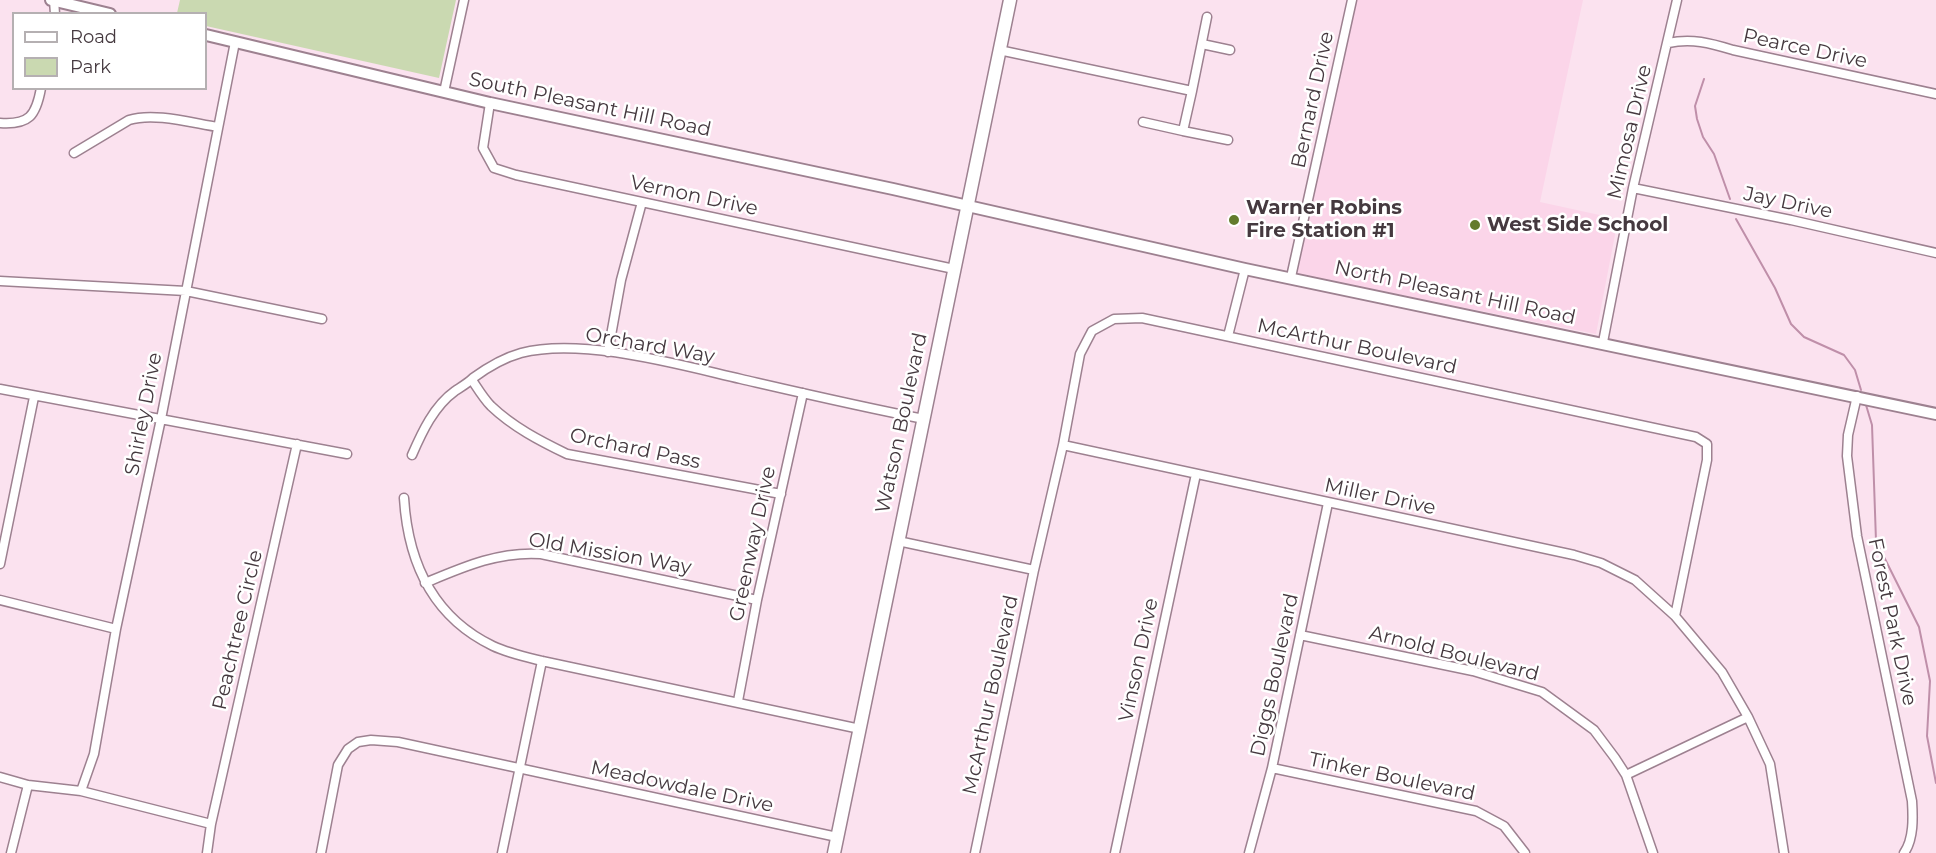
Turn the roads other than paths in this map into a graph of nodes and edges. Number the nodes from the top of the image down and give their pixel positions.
1 (53, 0) edge
2 (464, 0) edge
3 (1010, 0) edge
4 (1352, 0) edge
5 (1677, 0) edge
6 (102, 12) edge
7 (1207, 17) dead end
8 (207, 35) edge
9 (236, 42) junction
10 (1668, 43) junction
11 (1202, 44) junction
12 (999, 50) junction
13 (1230, 50) dead end
14 (41, 90) edge
15 (1192, 91) junction
16 (444, 92) junction
17 (1936, 94) edge
18 (490, 103) junction
19 (1143, 122) dead end
20 (0, 123) edge
21 (218, 127) junction
22 (1184, 131) junction
23 (1228, 140) dead end
24 (74, 153) dead end
25 (1633, 188) junction
26 (642, 202) junction
27 (967, 207) junction
28 (1936, 253) edge
29 (954, 268) junction
30 (1245, 268) junction
31 (1291, 277) junction
32 (0, 280) edge
33 (186, 291) junction
34 (322, 319) dead end
35 (1228, 336) junction
36 (1603, 342) junction
37 (608, 352) junction
38 (472, 380) junction
39 (0, 389) edge
40 (802, 393) junction
41 (1857, 396) junction
42 (34, 397) junction
43 (1936, 414) edge
44 (161, 419) junction
45 (924, 419) junction
46 (297, 444) junction
47 (1063, 445) junction
48 (347, 454) dead end
49 (412, 455) dead end
50 (1196, 474) junction
51 (781, 494) junction
52 (404, 498) dead end
53 (1328, 503) junction
54 (898, 541) junction
55 (0, 564) edge
56 (1034, 570) junction
57 (425, 583) junction
58 (0, 600) edge
59 (757, 600) junction
60 (1675, 616) junction
61 (116, 629) junction
62 (1300, 635) junction
63 (542, 661) junction
64 (738, 701) junction
65 (1748, 717) junction
66 (860, 729) junction
67 (1272, 768) junction
68 (519, 769) junction
69 (1626, 775) junction
70 (0, 777) edge
71 (28, 785) junction
72 (81, 791) junction
73 (211, 824) junction
74 (837, 837) junction
75 (11, 853) edge
76 (207, 853) edge
77 (321, 853) edge
78 (502, 853) edge
79 (834, 853) edge
80 (975, 853) edge
81 (1115, 853) edge
82 (1249, 853) edge
83 (1525, 853) edge
84 (1653, 853) edge
85 (1784, 853) edge
86 (1904, 853) edge

1 - 6 street
2 - 16 street
3 - 12 main road, Watson Boulevard
4 - 31 street, Bernard Drive
5 - 10 street, Mimosa Drive
7 - 11 street
8 - 9 street, South Pleasant Hill Road
9 - 16 street, South Pleasant Hill Road
9 - 21 street, Shirley Drive
10 - 17 street, Pearce Drive
10 - 25 street, Mimosa Drive
11 - 13 street
11 - 15 street
12 - 15 street
12 - 27 main road, Watson Boulevard
14 - 20 street
15 - 22 street
16 - 18 street, South Pleasant Hill Road
18 - 26 street, Vernon Drive
18 - 27 street, South Pleasant Hill Road
19 - 22 street
21 - 24 street
21 - 33 street, Shirley Drive
22 - 23 street
25 - 28 street, Jay Drive
25 - 36 street, Mimosa Drive
26 - 29 street, Vernon Drive
26 - 37 street
27 - 29 main road, Watson Boulevard
27 - 30 street, North Pleasant Hill Road
29 - 45 main road, Watson Boulevard
30 - 31 street, North Pleasant Hill Road
30 - 35 street
31 - 36 street, North Pleasant Hill Road
32 - 33 street
33 - 34 street
33 - 44 street, Shirley Drive
35 - 47 street, McArthur Boulevard
35 - 60 street, McArthur Boulevard
36 - 41 street, North Pleasant Hill Road
37 - 38 street, Orchard Way
37 - 40 street, Orchard Way
38 - 49 street, Orchard Way
38 - 51 street, Orchard Pass
39 - 42 street
40 - 45 street, Orchard Way
40 - 51 street, Greenway Drive
41 - 43 street, North Pleasant Hill Road
41 - 86 street, Forest Park Drive
42 - 44 street
42 - 55 street
44 - 46 street
44 - 61 street, Shirley Drive
45 - 54 main road, Watson Boulevard
46 - 48 street
46 - 73 street, Peachtree Circle
47 - 50 street, Miller Drive
47 - 56 street, McArthur Boulevard
50 - 53 street, Miller Drive
50 - 81 street, Vinson Drive
51 - 59 street, Greenway Drive
52 - 57 street
53 - 60 street, Miller Drive
53 - 62 street, Diggs Boulevard
54 - 56 street
54 - 66 main road, Watson Boulevard
56 - 80 street, McArthur Boulevard
57 - 59 street, Old Mission Way
57 - 63 street
58 - 61 street
59 - 64 street, Greenway Drive
60 - 65 street
61 - 72 street, Shirley Drive
62 - 67 street, Diggs Boulevard
62 - 69 street, Arnold Boulevard
63 - 64 street
63 - 68 street
64 - 66 street
65 - 69 street
65 - 85 street
66 - 74 main road, Watson Boulevard
67 - 82 street, Diggs Boulevard
67 - 83 street, Tinker Boulevard
68 - 74 street, Meadowdale Drive
68 - 77 street, Meadowdale Drive
68 - 78 street
69 - 84 street, Arnold Boulevard
70 - 71 street
71 - 72 street
71 - 75 street
72 - 73 street
73 - 76 street, Peachtree Circle
74 - 79 main road, Watson Boulevard

